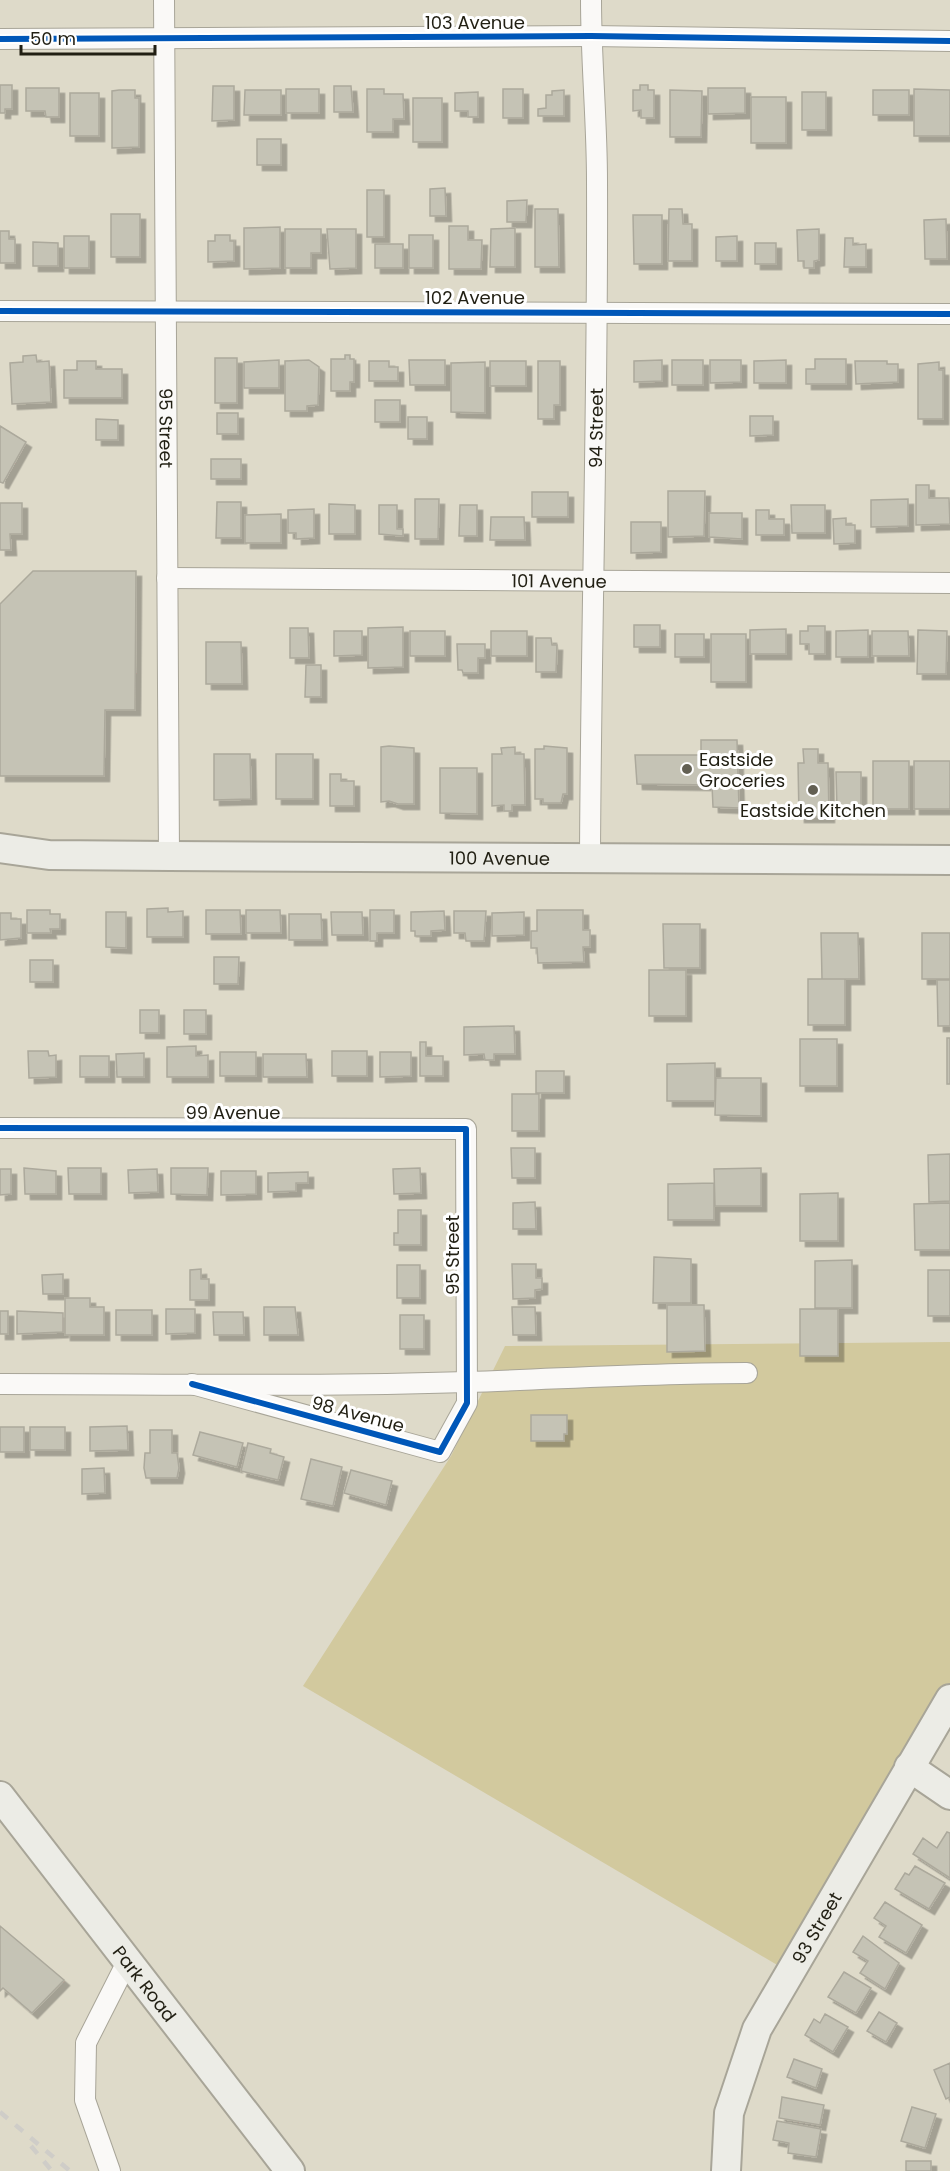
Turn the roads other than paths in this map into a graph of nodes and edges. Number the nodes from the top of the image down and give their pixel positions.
1 (164, 0) edge
2 (591, 0) edge
3 (591, 36) junction
4 (0, 39) edge
5 (164, 39) junction
6 (950, 41) edge
7 (165, 310) junction
8 (0, 311) edge
9 (596, 313) junction
10 (950, 314) edge
11 (167, 578) junction
12 (596, 582) junction
13 (950, 583) edge
14 (0, 848) edge
15 (49, 855) junction
16 (169, 856) junction
17 (590, 857) junction
18 (950, 860) edge
19 (0, 864) edge
20 (0, 1128) edge
21 (466, 1129) joint
22 (747, 1373) dead end
23 (467, 1382) junction
24 (0, 1384) edge
25 (192, 1384) junction
26 (950, 1699) edge
27 (909, 1767) junction
28 (0, 1796) edge
29 (950, 1796) edge
30 (127, 1962) junction
31 (110, 2171) edge
32 (290, 2171) edge
33 (726, 2171) edge

1 - 5 street, 95 Street
2 - 3 street, 94 Street
3 - 5 street, 103 Avenue
3 - 6 street, 103 Avenue
3 - 9 street, 94 Street
4 - 5 street, 103 Avenue
5 - 7 street, 95 Street
7 - 8 street, 102 Avenue
7 - 9 street, 102 Avenue
7 - 11 street, 95 Street
9 - 10 street, 102 Avenue
9 - 12 street, 94 Street
11 - 12 street, 101 Avenue
11 - 16 street, 95 Street
12 - 13 street, 101 Avenue
12 - 17 street, 94 Street
14 - 15 street, 100 Avenue
15 - 16 street, 100 Avenue
15 - 19 street, 100 Avenue
16 - 17 street, 100 Avenue
17 - 18 street, 100 Avenue
20 - 21 street, 99 Avenue
21 - 23 street, 95 Street
22 - 23 street, 98 Avenue
23 - 25 street, 98 Avenue
23 - 25 street, 98 Avenue
24 - 25 street, 98 Avenue
26 - 27 street, 93 Street
27 - 29 street
27 - 33 street, 93 Street
28 - 30 street, Park Road
30 - 31 street
30 - 32 street, Park Road

